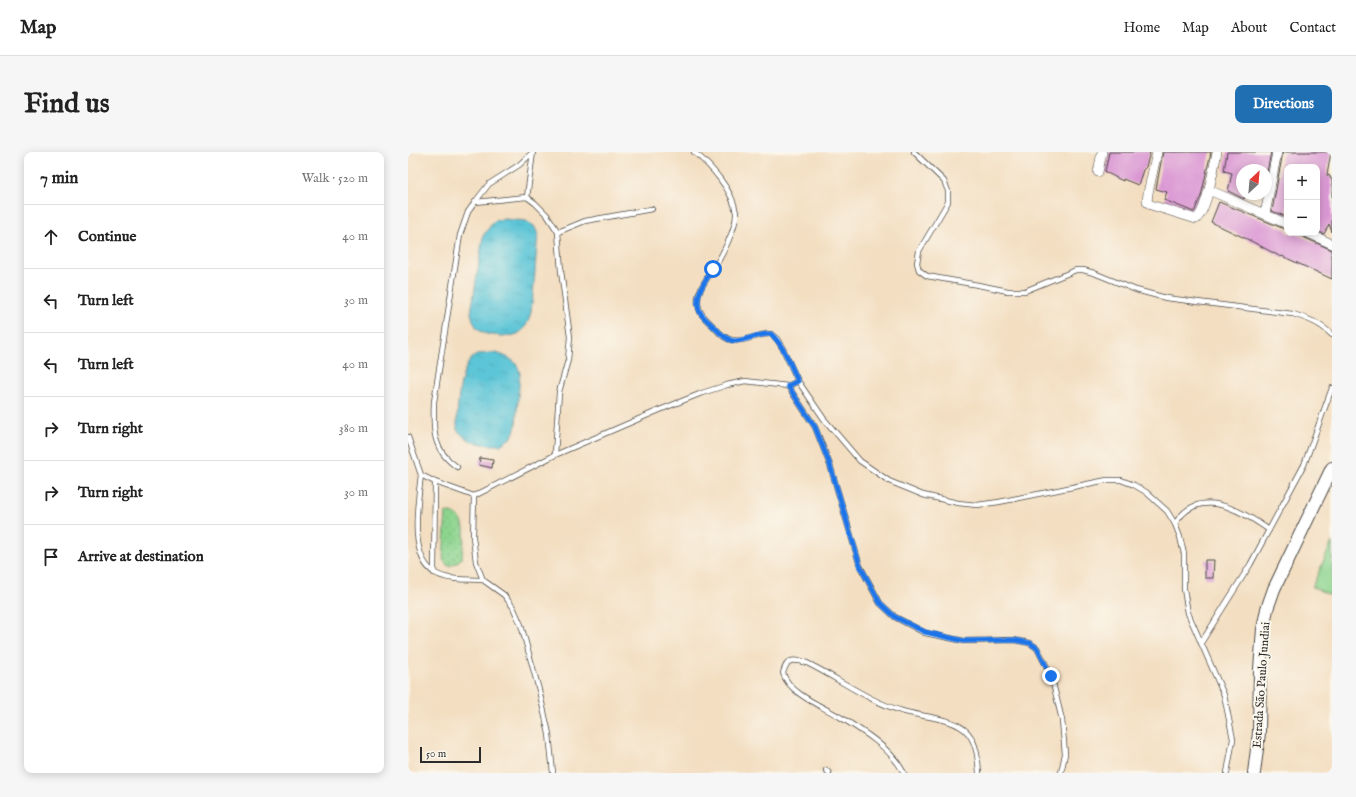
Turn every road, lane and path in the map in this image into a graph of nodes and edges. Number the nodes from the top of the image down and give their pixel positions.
1 (533, 152) edge
2 (694, 152) edge
3 (914, 152) edge
4 (1102, 152) edge
5 (1157, 152) edge
6 (1217, 152) edge
7 (1277, 152) edge
8 (1098, 172) dead end
9 (1209, 190) junction
10 (526, 197) junction
11 (475, 202) junction
12 (652, 209) dead end
13 (1265, 214) junction
14 (1284, 223) edge
15 (558, 232) junction
16 (1315, 236) edge
17 (1332, 244) edge
18 (1332, 335) edge
19 (798, 381) junction
20 (788, 386) junction
21 (1332, 388) edge
22 (408, 437) edge
23 (554, 455) junction
24 (457, 467) dead end
25 (1332, 468) edge
26 (421, 475) junction
27 (435, 482) junction
28 (474, 496) junction
29 (1175, 524) junction
30 (1268, 530) junction
31 (434, 573) junction
32 (484, 580) junction
33 (1201, 643) junction
34 (553, 773) edge
35 (904, 773) edge
36 (979, 773) edge
37 (1061, 773) edge
38 (1227, 773) edge
39 (1254, 773) edge

1 - 10 lane
1 - 11 lane
2 - 19 lane
3 - 18 lane
4 - 8 street
5 - 9 street
6 - 9 street
7 - 13 street
9 - 13 street
10 - 11 lane
10 - 15 lane
11 - 24 lane
12 - 15 lane
13 - 14 street
15 - 23 lane
16 - 17 street
19 - 20 lane
19 - 29 lane
20 - 23 lane
20 - 37 lane
21 - 30 lane
22 - 26 lane
23 - 28 lane
25 - 39 main road, Estrada São Paulo Jundiai
26 - 27 lane
26 - 31 lane
27 - 28 lane
27 - 31 lane
28 - 32 lane
29 - 30 lane
29 - 33 lane
30 - 33 lane
31 - 32 lane
32 - 34 lane
33 - 38 lane
35 - 36 lane

